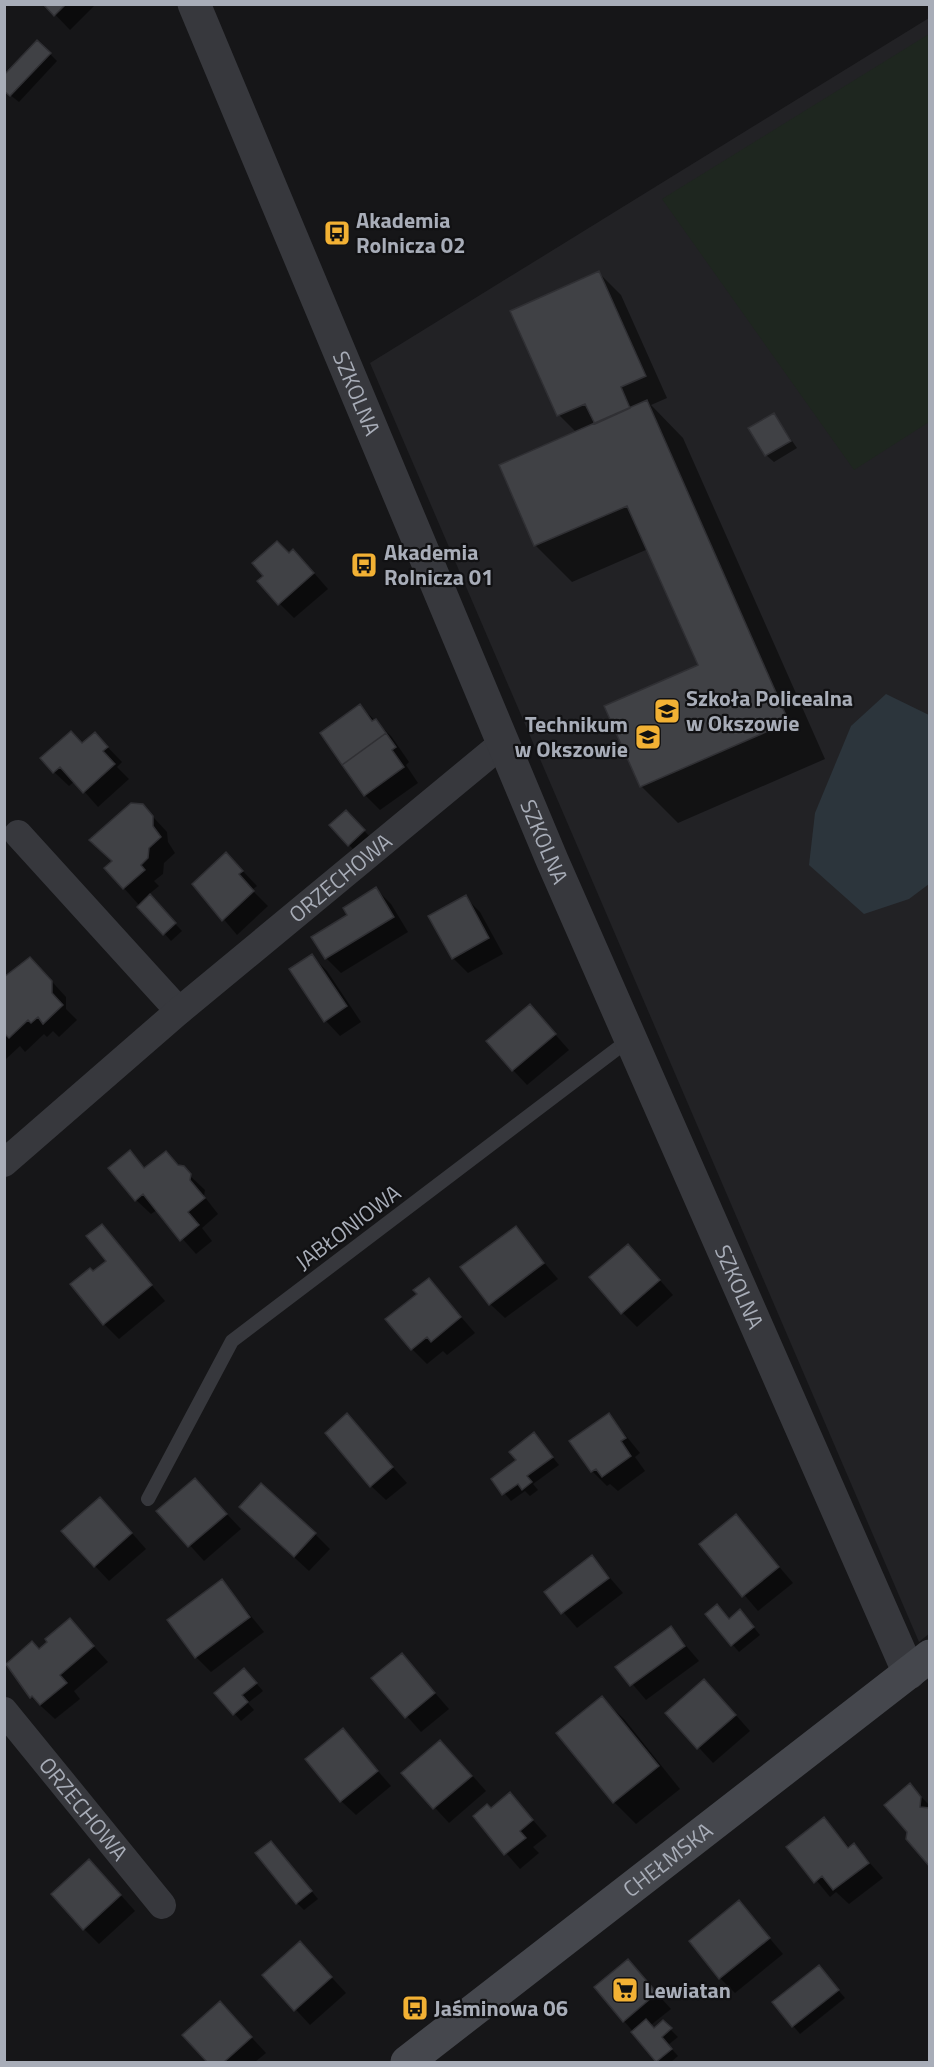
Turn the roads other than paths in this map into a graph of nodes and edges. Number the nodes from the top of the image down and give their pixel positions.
1 (194, 4) edge
2 (503, 743) junction
3 (18, 834) dead end
4 (178, 1011) junction
5 (632, 1038) junction
6 (4, 1163) edge
7 (148, 1499) dead end
8 (919, 1665) edge
9 (4, 1711) edge
10 (162, 1905) dead end
11 (407, 2062) edge

1 - 2 street, SZKOLNA
2 - 4 street, ORZECHOWA
2 - 5 street, SZKOLNA
3 - 4 street
4 - 6 street, ORZECHOWA
5 - 7 lane, JABŁONIOWA
5 - 8 street, SZKOLNA
8 - 11 main road, CHEŁMSKA
9 - 10 street, ORZECHOWA

